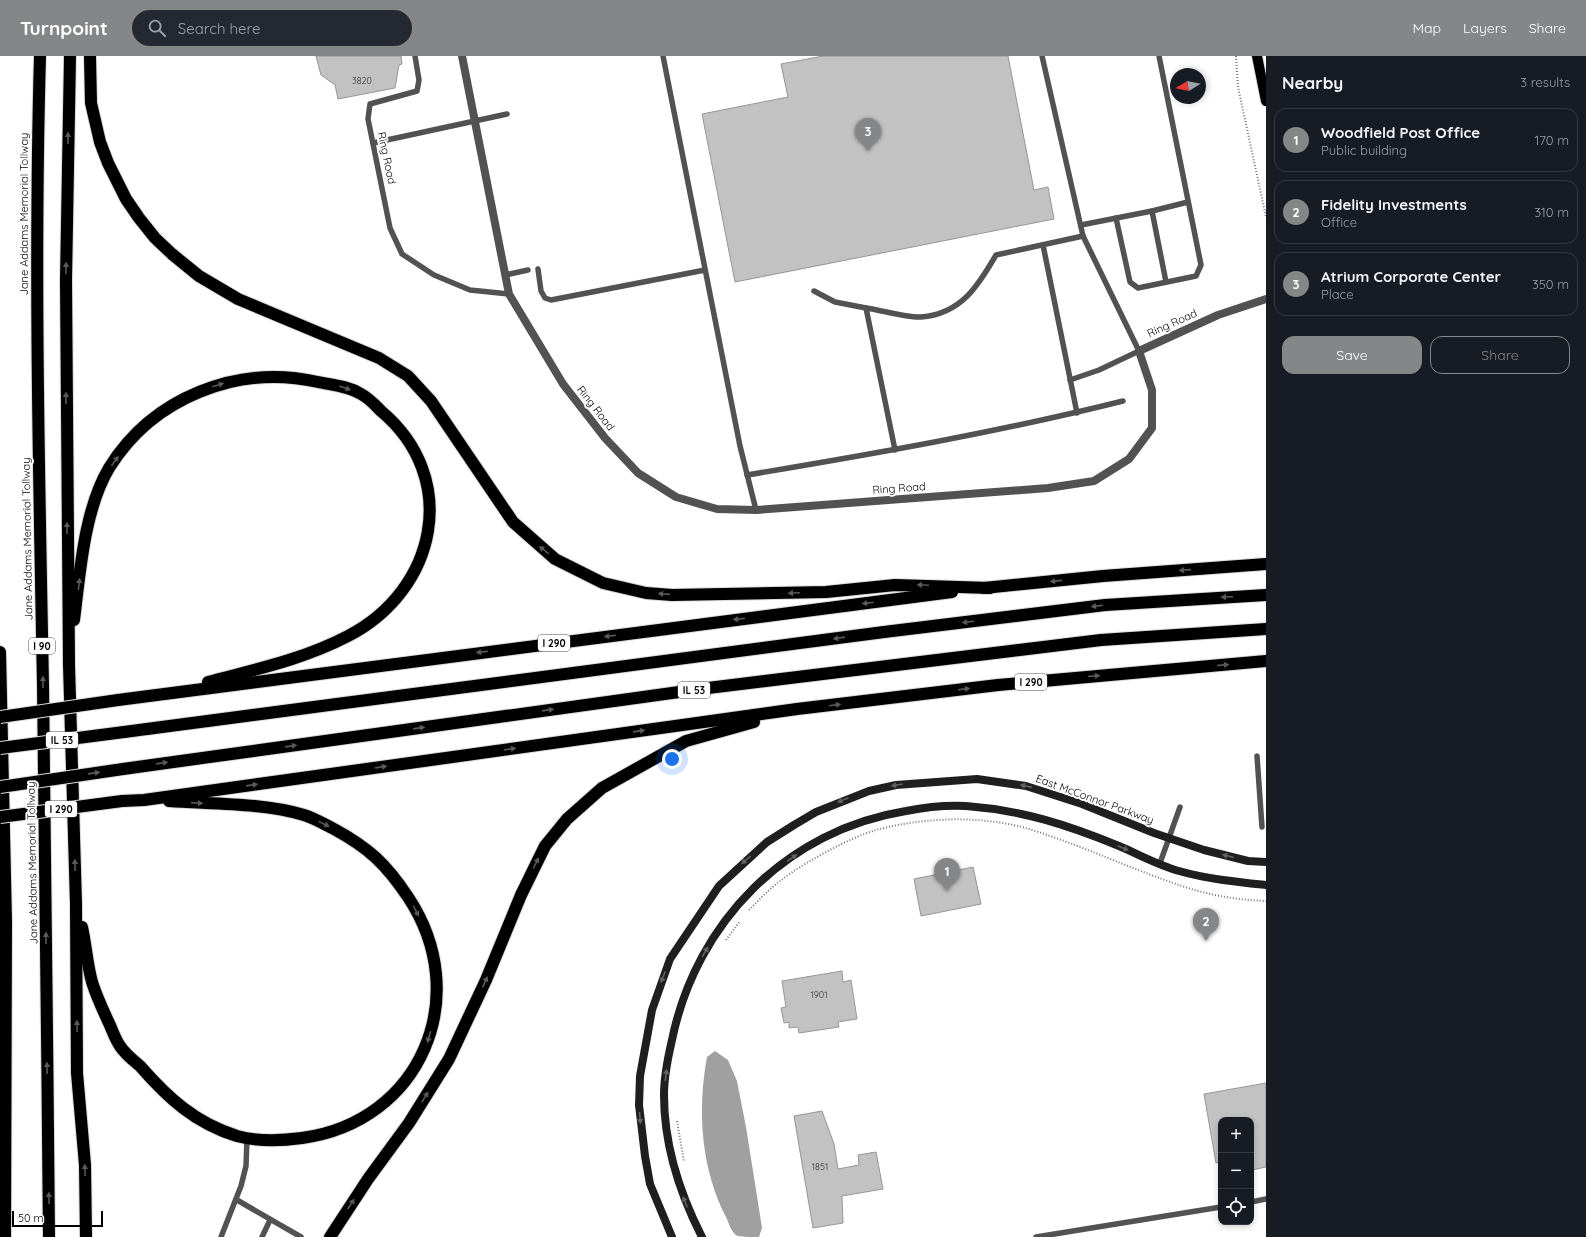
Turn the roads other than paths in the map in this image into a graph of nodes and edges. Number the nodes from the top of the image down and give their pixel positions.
1 (40, 56) edge
2 (70, 56) edge
3 (90, 56) edge
4 (415, 56) edge
5 (462, 56) edge
6 (663, 56) edge
7 (1042, 56) edge
8 (1159, 56) edge
9 (1257, 56) edge
10 (1266, 101) edge
11 (507, 114) dead end
12 (475, 121) junction
13 (373, 143) junction
14 (1188, 202) junction
15 (1152, 211) junction
16 (1116, 218) junction
17 (1081, 226) junction
18 (1083, 236) junction
19 (1043, 245) junction
20 (538, 269) dead end
21 (528, 270) dead end
22 (705, 270) junction
23 (506, 275) junction
24 (1166, 282) junction
25 (814, 291) dead end
26 (509, 294) junction
27 (1266, 299) edge
28 (866, 308) junction
29 (1139, 350) junction
30 (1070, 380) junction
31 (1123, 401) dead end
32 (1077, 413) junction
33 (895, 450) junction
34 (747, 475) junction
35 (756, 510) junction
36 (1266, 564) edge
37 (990, 588) junction
38 (1266, 595) edge
39 (1266, 629) edge
40 (0, 652) edge
41 (1266, 661) edge
42 (69, 665) junction
43 (156, 695) junction
44 (797, 710) junction
45 (0, 717) edge
46 (0, 748) edge
47 (1257, 756) dead end
48 (0, 787) edge
49 (144, 800) junction
50 (1180, 807) dead end
51 (0, 816) edge
52 (1262, 827) dead end
53 (1168, 838) junction
54 (1266, 862) edge
55 (1160, 863) junction
56 (1266, 885) edge
57 (76, 904) junction
58 (247, 1138) junction
59 (1266, 1199) edge
60 (237, 1200) junction
61 (1254, 1201) edge
62 (1218, 1207) edge
63 (270, 1220) junction
64 (5, 1237) edge
65 (49, 1237) edge
66 (86, 1237) edge
67 (221, 1237) edge
68 (262, 1237) edge
69 (301, 1237) edge
70 (330, 1237) edge
71 (672, 1237) edge
72 (702, 1237) edge
73 (1036, 1237) edge

65 -> 1 highway, Jane Addams Memorial Tollway / I 90
42 -> 2 highway
37 -> 3 highway
4 - 13 lane, Ring Road
5 - 12 street, Ring Road
6 - 22 lane
7 - 17 lane
8 - 14 lane
9 - 10 main road
11 - 12 lane
12 - 13 lane
12 - 23 street, Ring Road
13 - 26 lane, Ring Road
14 - 15 lane
14 - 24 lane
15 - 16 lane
15 - 24 lane
16 - 17 lane
16 - 24 lane
17 - 18 lane
18 - 19 lane
18 - 29 lane
19 - 28 lane
19 - 30 lane
20 - 22 lane
21 - 23 lane
22 - 34 lane
23 - 26 street, Ring Road
25 - 28 lane
26 - 35 street, Ring Road
27 - 29 street, Ring Road
28 - 33 lane
29 - 30 lane
29 - 35 street, Ring Road
30 - 32 lane
31 - 32 lane
32 - 33 lane
33 - 34 lane
34 - 35 lane
36 -> 37 highway, I 290
37 -> 43 highway, I 290
38 -> 46 highway, IL 53, bridge
48 -> 39 highway, IL 53, bridge
40 - 64 highway
44 -> 41 highway, I 290
42 -> 43 highway
57 -> 42 highway
43 - 45 highway, I 290, bridge
49 -> 44 highway, I 290
70 -> 44 highway
47 - 52 lane
49 - 51 highway, I 290, bridge
49 -> 58 highway
50 - 53 lane
54 -> 53 street, East McConnor Parkway
53 - 55 lane
53 -> 71 street, East McConnor Parkway
55 - 56 street
72 -> 55 street
57 - 58 highway
66 -> 57 highway
58 - 60 lane
59 - 61 lane
60 - 63 lane
60 - 67 lane
62 - 73 lane
63 - 68 lane
63 - 69 lane

